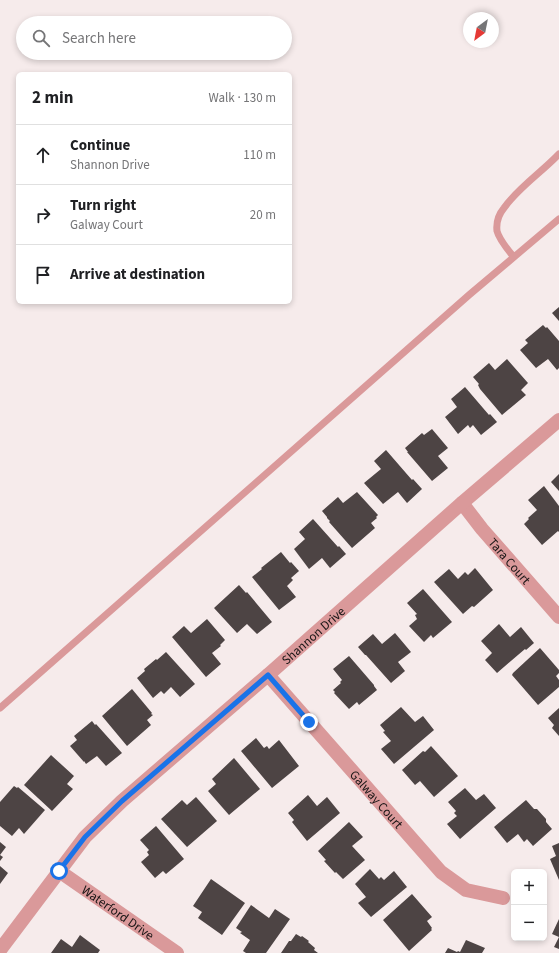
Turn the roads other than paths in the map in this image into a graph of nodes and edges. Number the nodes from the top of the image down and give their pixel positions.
1 (559, 154) edge
2 (559, 219) edge
3 (514, 256) junction
4 (559, 420) edge
5 (462, 503) junction
6 (559, 617) edge
7 (268, 675) junction
8 (0, 708) edge
9 (59, 871) junction
10 (503, 898) dead end
11 (0, 950) edge
12 (177, 953) edge

1 - 3 lane
2 - 3 lane
3 - 8 lane
4 - 5 street, Shannon Drive
5 - 6 street, Tara Court
5 - 7 street, Shannon Drive
7 - 9 street, Shannon Drive
7 - 10 street, Galway Court
9 - 11 street, Shannon Drive
9 - 12 street, Waterford Drive

